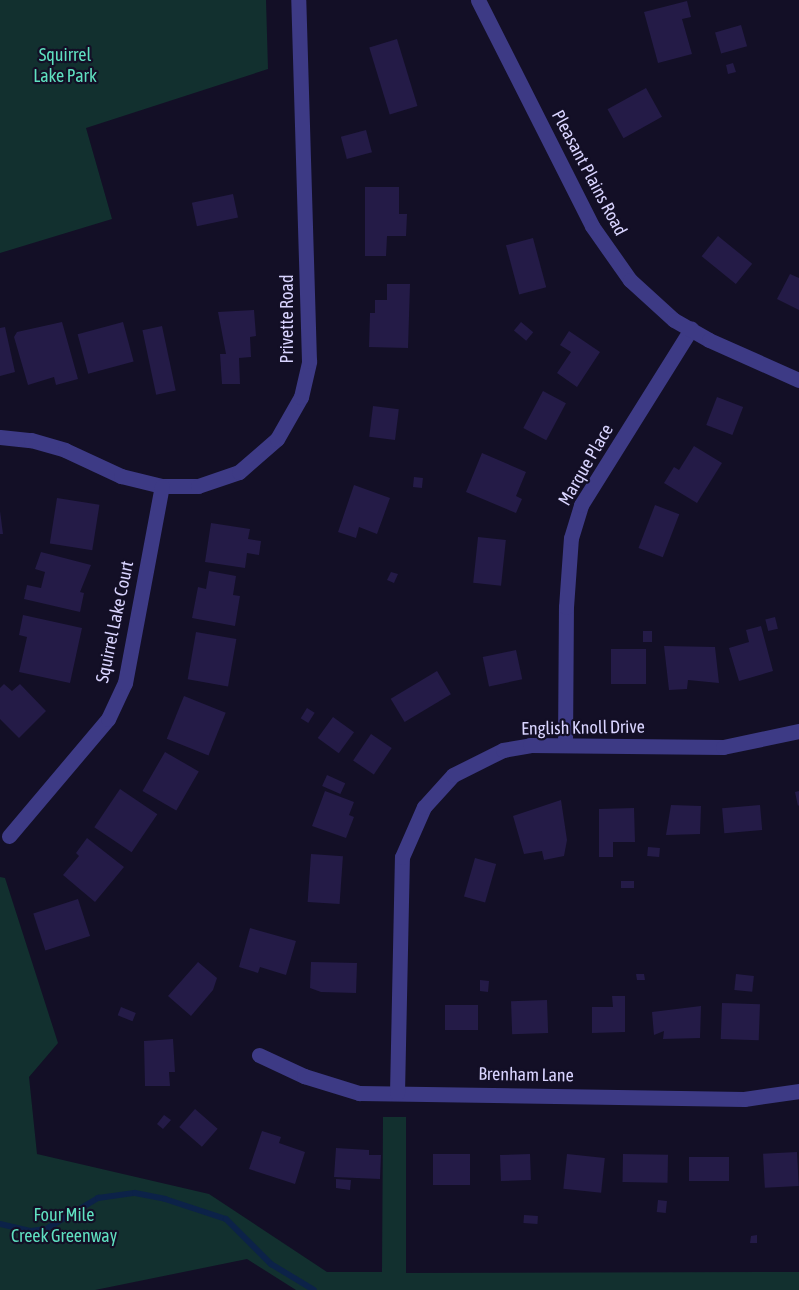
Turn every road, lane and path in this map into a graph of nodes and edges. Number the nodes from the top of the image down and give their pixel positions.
1 (298, 0) edge
2 (478, 0) edge
3 (691, 329) junction
4 (799, 380) edge
5 (0, 437) edge
6 (162, 486) junction
7 (799, 730) edge
8 (565, 745) junction
9 (9, 836) dead end
10 (259, 1055) dead end
11 (799, 1091) edge
12 (397, 1093) junction

1 - 6 street, Privette Road
2 - 3 street, Pleasant Plains Road
3 - 4 street, Pleasant Plains Road
3 - 8 street, Marque Place
5 - 6 street, Privette Road
6 - 9 street, Squirrel Lake Court
7 - 8 street, English Knoll Drive
8 - 12 street, English Knoll Drive
10 - 12 street, Brenham Lane
11 - 12 street, Brenham Lane

